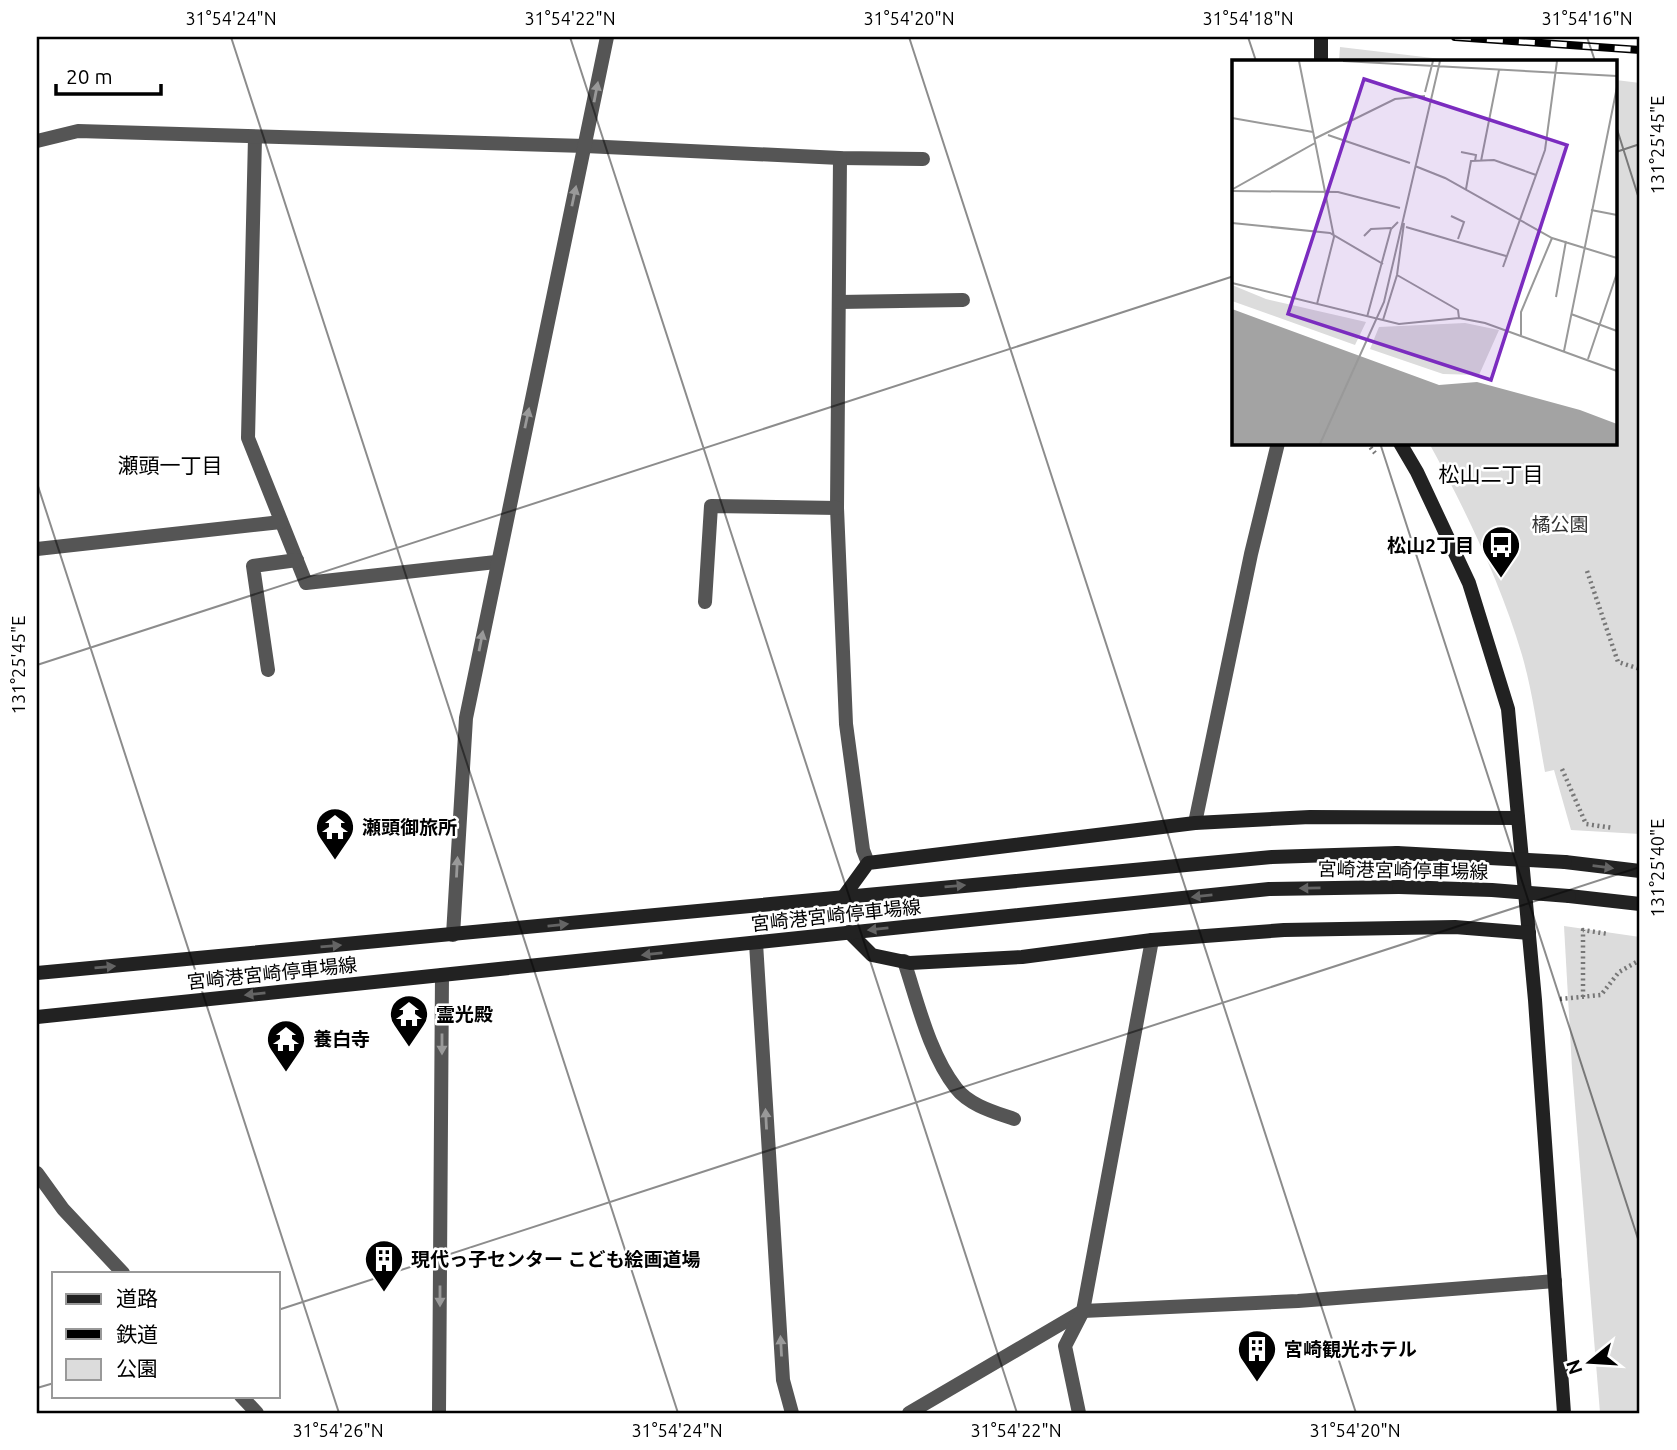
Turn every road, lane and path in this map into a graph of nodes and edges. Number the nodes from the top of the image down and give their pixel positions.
1 (607, 37) edge
2 (1321, 37) edge
3 (1321, 60) edge
4 (255, 137) junction
5 (37, 141) edge
6 (584, 146) junction
7 (841, 158) junction
8 (923, 159) dead end
9 (963, 300) dead end
10 (839, 302) junction
11 (1278, 444) edge
12 (1368, 444) edge
13 (1401, 444) edge
14 (1382, 462) dead end
15 (837, 508) junction
16 (281, 522) junction
17 (37, 549) edge
18 (297, 560) junction
19 (496, 562) junction
20 (1587, 571) dead end
21 (705, 602) dead end
22 (1640, 669) edge
23 (268, 670) dead end
24 (1562, 769) dead end
25 (1518, 818) junction
26 (1195, 823) junction
27 (1614, 828) dead end
28 (868, 863) junction
29 (1640, 871) edge
30 (844, 897) junction
31 (1640, 904) edge
32 (849, 932) junction
33 (1529, 933) junction
34 (1608, 934) dead end
35 (453, 935) junction
36 (1152, 940) junction
37 (756, 943) junction
38 (1640, 960) edge
39 (904, 961) junction
40 (37, 973) edge
41 (442, 975) junction
42 (1583, 997) junction
43 (1559, 999) dead end
44 (37, 1017) edge
45 (1014, 1119) dead end
46 (37, 1173) edge
47 (122, 1272) edge
48 (1555, 1281) junction
49 (1083, 1311) junction
50 (243, 1398) edge
51 (257, 1413) edge
52 (439, 1413) edge
53 (792, 1413) edge
54 (909, 1413) edge
55 (1079, 1413) edge
56 (1564, 1413) edge

6 -> 1 street
2 - 3 main road
4 - 5 street
4 - 6 street
4 - 16 street
6 - 7 street
19 -> 6 street
7 - 8 street
7 - 10 street
9 - 10 street
10 - 15 street
11 - 26 street
12 - 14 path
13 - 25 main road
15 - 21 street
15 - 28 street
16 - 17 street
16 - 18 street
18 - 19 street
18 - 23 street
35 -> 19 street
20 - 22 path
24 - 27 path
25 - 26 main road
25 - 33 main road
26 - 28 main road
28 - 30 main road
30 -> 29 main road, 宮崎港宮崎停車場線, bridge
35 -> 30 main road, 宮崎港宮崎停車場線
31 -> 32 main road, 宮崎港宮崎停車場線, bridge
32 - 37 main road, 宮崎港宮崎停車場線
32 - 39 main road
33 - 36 main road
33 - 48 main road
34 - 42 path
40 -> 35 main road, 宮崎港宮崎停車場線
36 - 39 main road
36 - 49 street
37 -> 41 main road, 宮崎港宮崎停車場線
53 -> 37 street
38 - 42 path
39 - 45 street
41 -> 44 main road, 宮崎港宮崎停車場線
41 -> 52 street
42 - 43 path
46 - 47 street
48 - 49 street
48 - 56 main road
49 - 54 street
49 - 55 street
50 - 51 street

